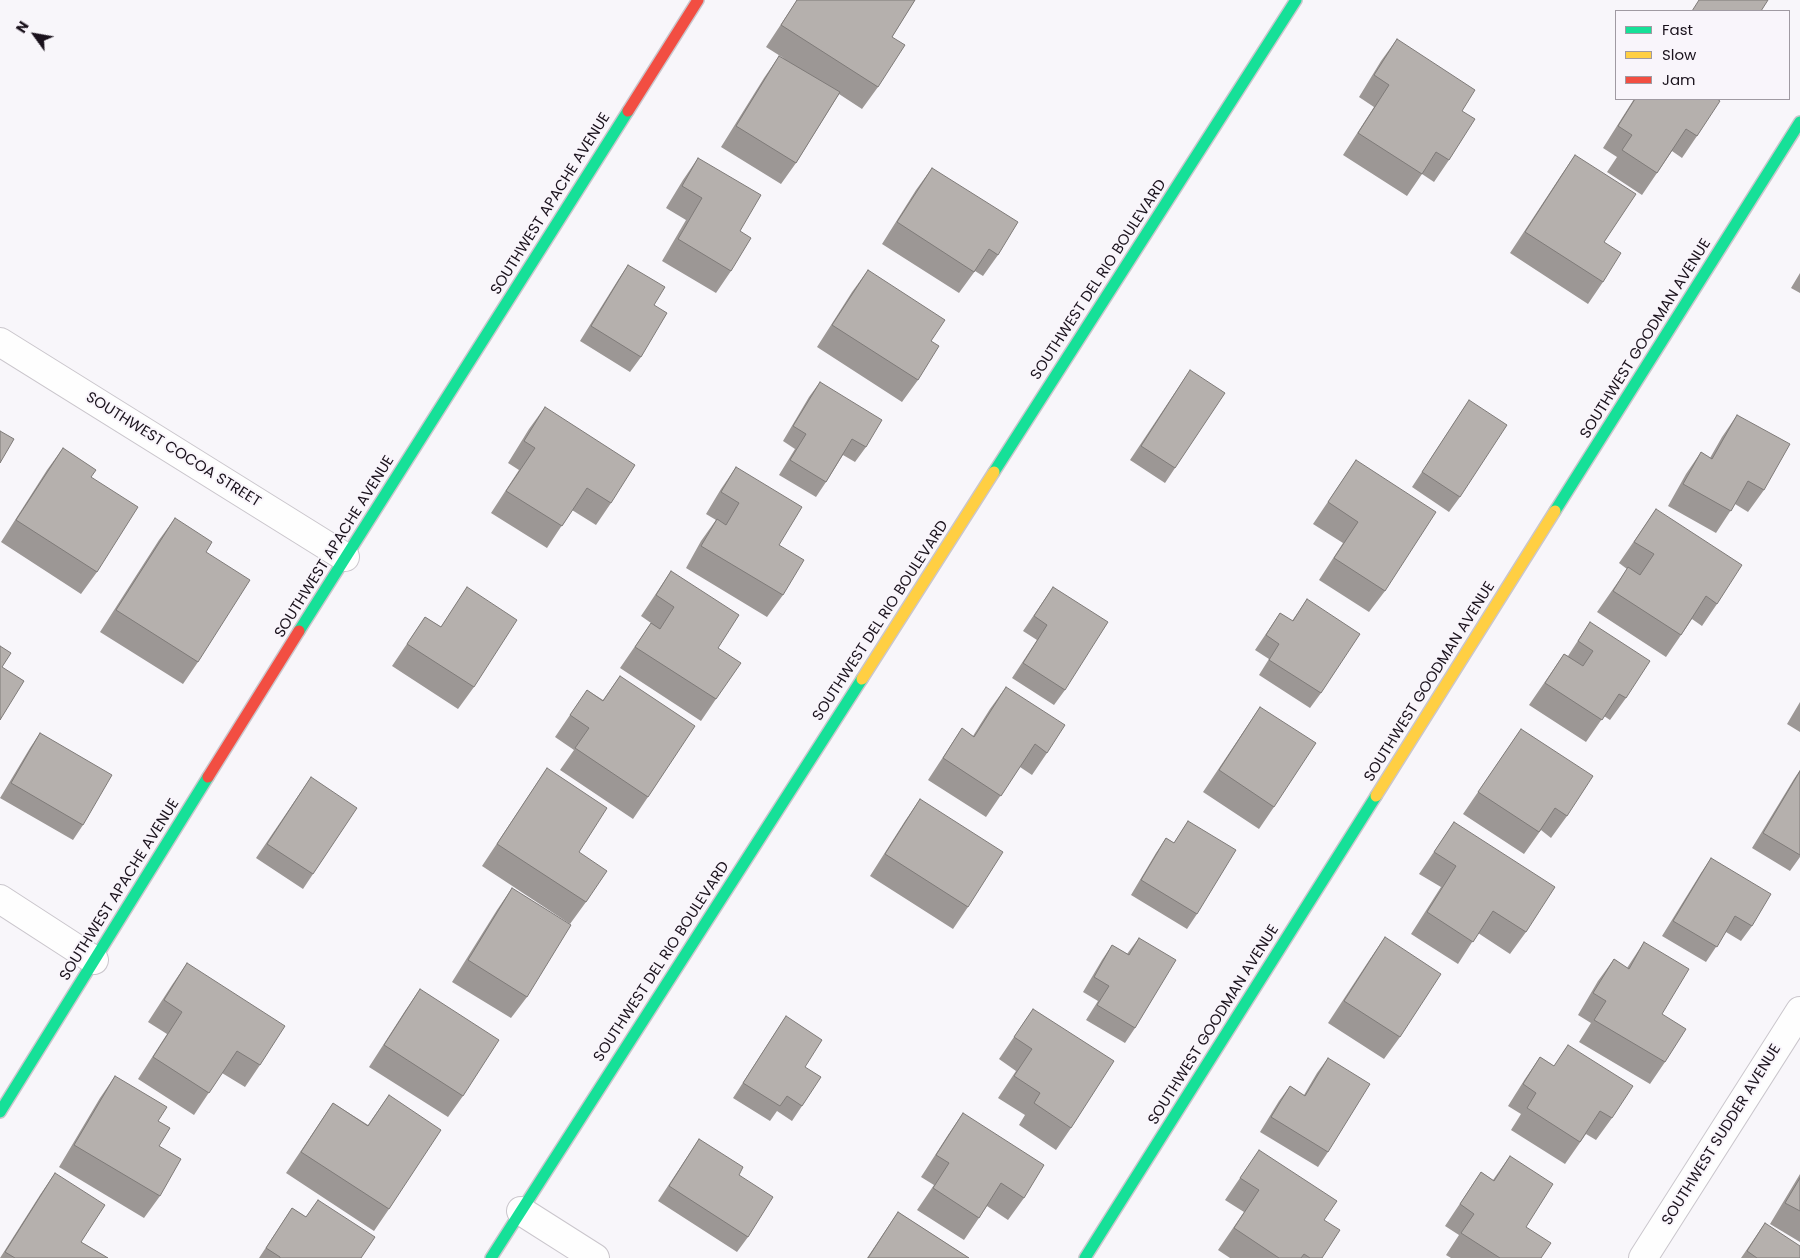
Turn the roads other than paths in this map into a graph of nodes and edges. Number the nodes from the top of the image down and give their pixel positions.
1 (698, 0) edge
2 (1296, 0) edge
3 (1800, 122) edge
4 (0, 342) edge
5 (345, 558) junction
6 (0, 899) edge
7 (94, 960) junction
8 (1800, 1012) edge
9 (0, 1112) edge
10 (521, 1211) junction
11 (492, 1258) edge
12 (595, 1258) edge
13 (1086, 1258) edge
14 (1643, 1258) edge

1 - 5 street, SOUTHWEST APACHE AVENUE
2 - 10 street, SOUTHWEST DEL RIO BOULEVARD
3 - 13 street, SOUTHWEST GOODMAN AVENUE
4 - 5 street, SOUTHWEST COCOA STREET
5 - 7 street, SOUTHWEST APACHE AVENUE
6 - 7 street
7 - 9 street, SOUTHWEST APACHE AVENUE
8 - 14 street, SOUTHWEST SUDDER AVENUE
10 - 11 street, SOUTHWEST DEL RIO BOULEVARD
10 - 12 street

